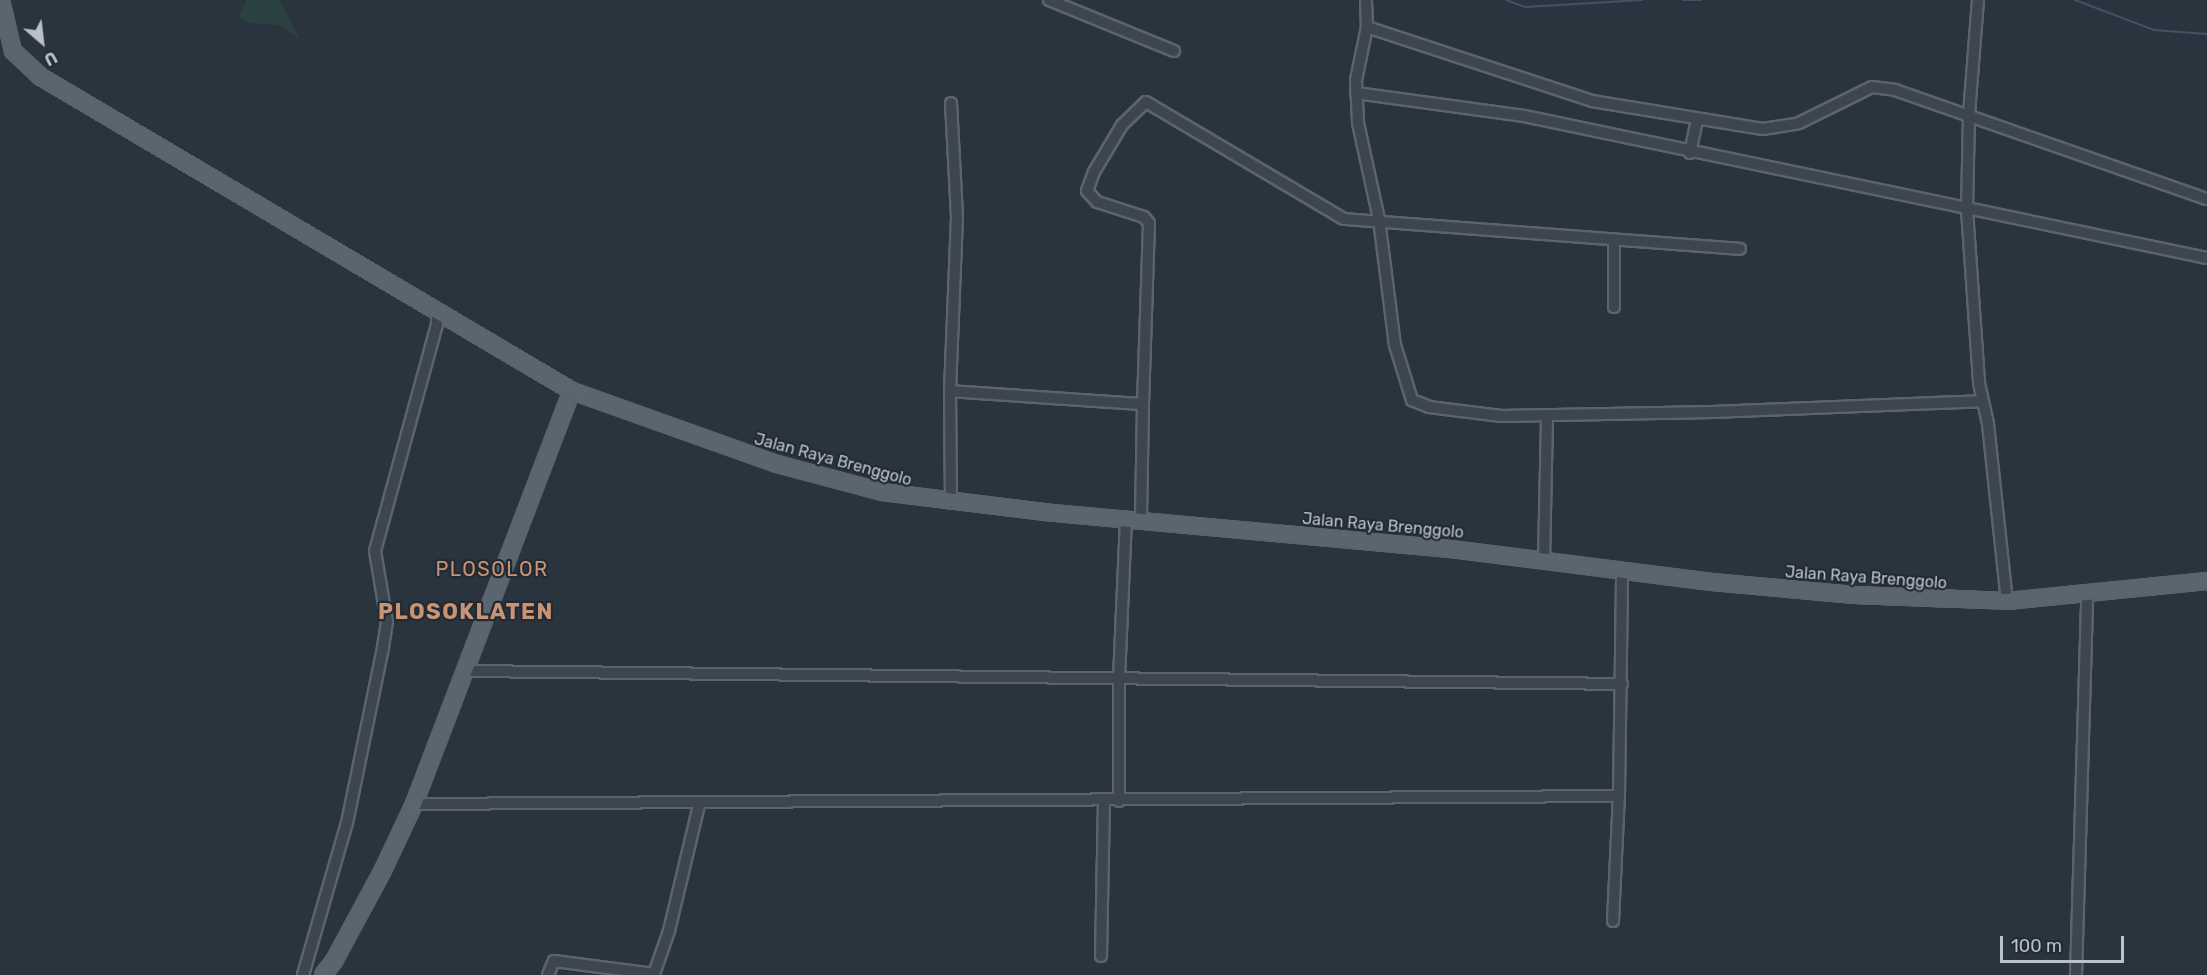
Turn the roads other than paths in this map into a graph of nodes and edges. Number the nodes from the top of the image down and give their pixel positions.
1 (1, 0) edge
2 (1049, 0) edge
3 (1366, 0) edge
4 (1978, 0) edge
5 (1367, 27) junction
6 (1174, 51) dead end
7 (1356, 93) junction
8 (951, 103) dead end
9 (1968, 115) junction
10 (1697, 119) junction
11 (1690, 153) junction
12 (2207, 199) edge
13 (1967, 210) junction
14 (1379, 219) junction
15 (1614, 240) junction
16 (1740, 249) dead end
17 (2207, 258) edge
18 (1614, 307) dead end
19 (437, 310) junction
20 (572, 391) junction
21 (950, 391) junction
22 (1982, 401) junction
23 (1143, 404) junction
24 (1547, 416) junction
25 (951, 503) junction
26 (1126, 518) junction
27 (1141, 520) junction
28 (1544, 561) junction
29 (1622, 571) junction
30 (2207, 581) edge
31 (2087, 594) junction
32 (2007, 601) junction
33 (466, 671) junction
34 (1119, 679) junction
35 (1622, 684) junction
36 (1619, 796) junction
37 (1104, 800) junction
38 (1119, 801) junction
39 (414, 804) junction
40 (699, 805) junction
41 (1613, 921) dead end
42 (1101, 956) dead end
43 (303, 975) edge
44 (323, 975) edge
45 (548, 975) edge
46 (2076, 975) edge

1 - 19 main road, Jalan Raya Brenggolo
2 - 6 street
3 - 5 street
4 - 9 street
5 - 7 street
5 - 10 street
7 - 11 street
7 - 14 street
8 - 21 street
9 - 10 street
9 - 12 street
9 - 13 street
10 - 11 street
11 - 13 street
13 - 17 street
13 - 22 street
14 - 15 street
14 - 23 street
14 - 24 street
15 - 16 street
15 - 18 street
19 - 20 main road, Jalan Raya Brenggolo
19 - 43 street
20 - 25 main road, Jalan Raya Brenggolo
20 - 33 main road
21 - 23 street
21 - 25 street
22 - 24 street
22 - 32 street
23 - 27 street
24 - 28 street
25 - 26 main road, Jalan Raya Brenggolo
26 - 27 main road, Jalan Raya Brenggolo
26 - 34 street
27 - 28 main road, Jalan Raya Brenggolo
28 - 29 main road, Jalan Raya Brenggolo
29 - 32 main road, Jalan Raya Brenggolo
29 - 35 street
30 - 31 main road, Jalan Raya Brenggolo
31 - 32 main road, Jalan Raya Brenggolo
31 - 46 street
33 - 34 street
33 - 39 main road
34 - 35 street
34 - 38 street
35 - 36 street
36 - 38 street
36 - 41 street
37 - 38 street
37 - 40 street
37 - 42 street
39 - 40 street
39 - 44 main road
40 - 45 street

